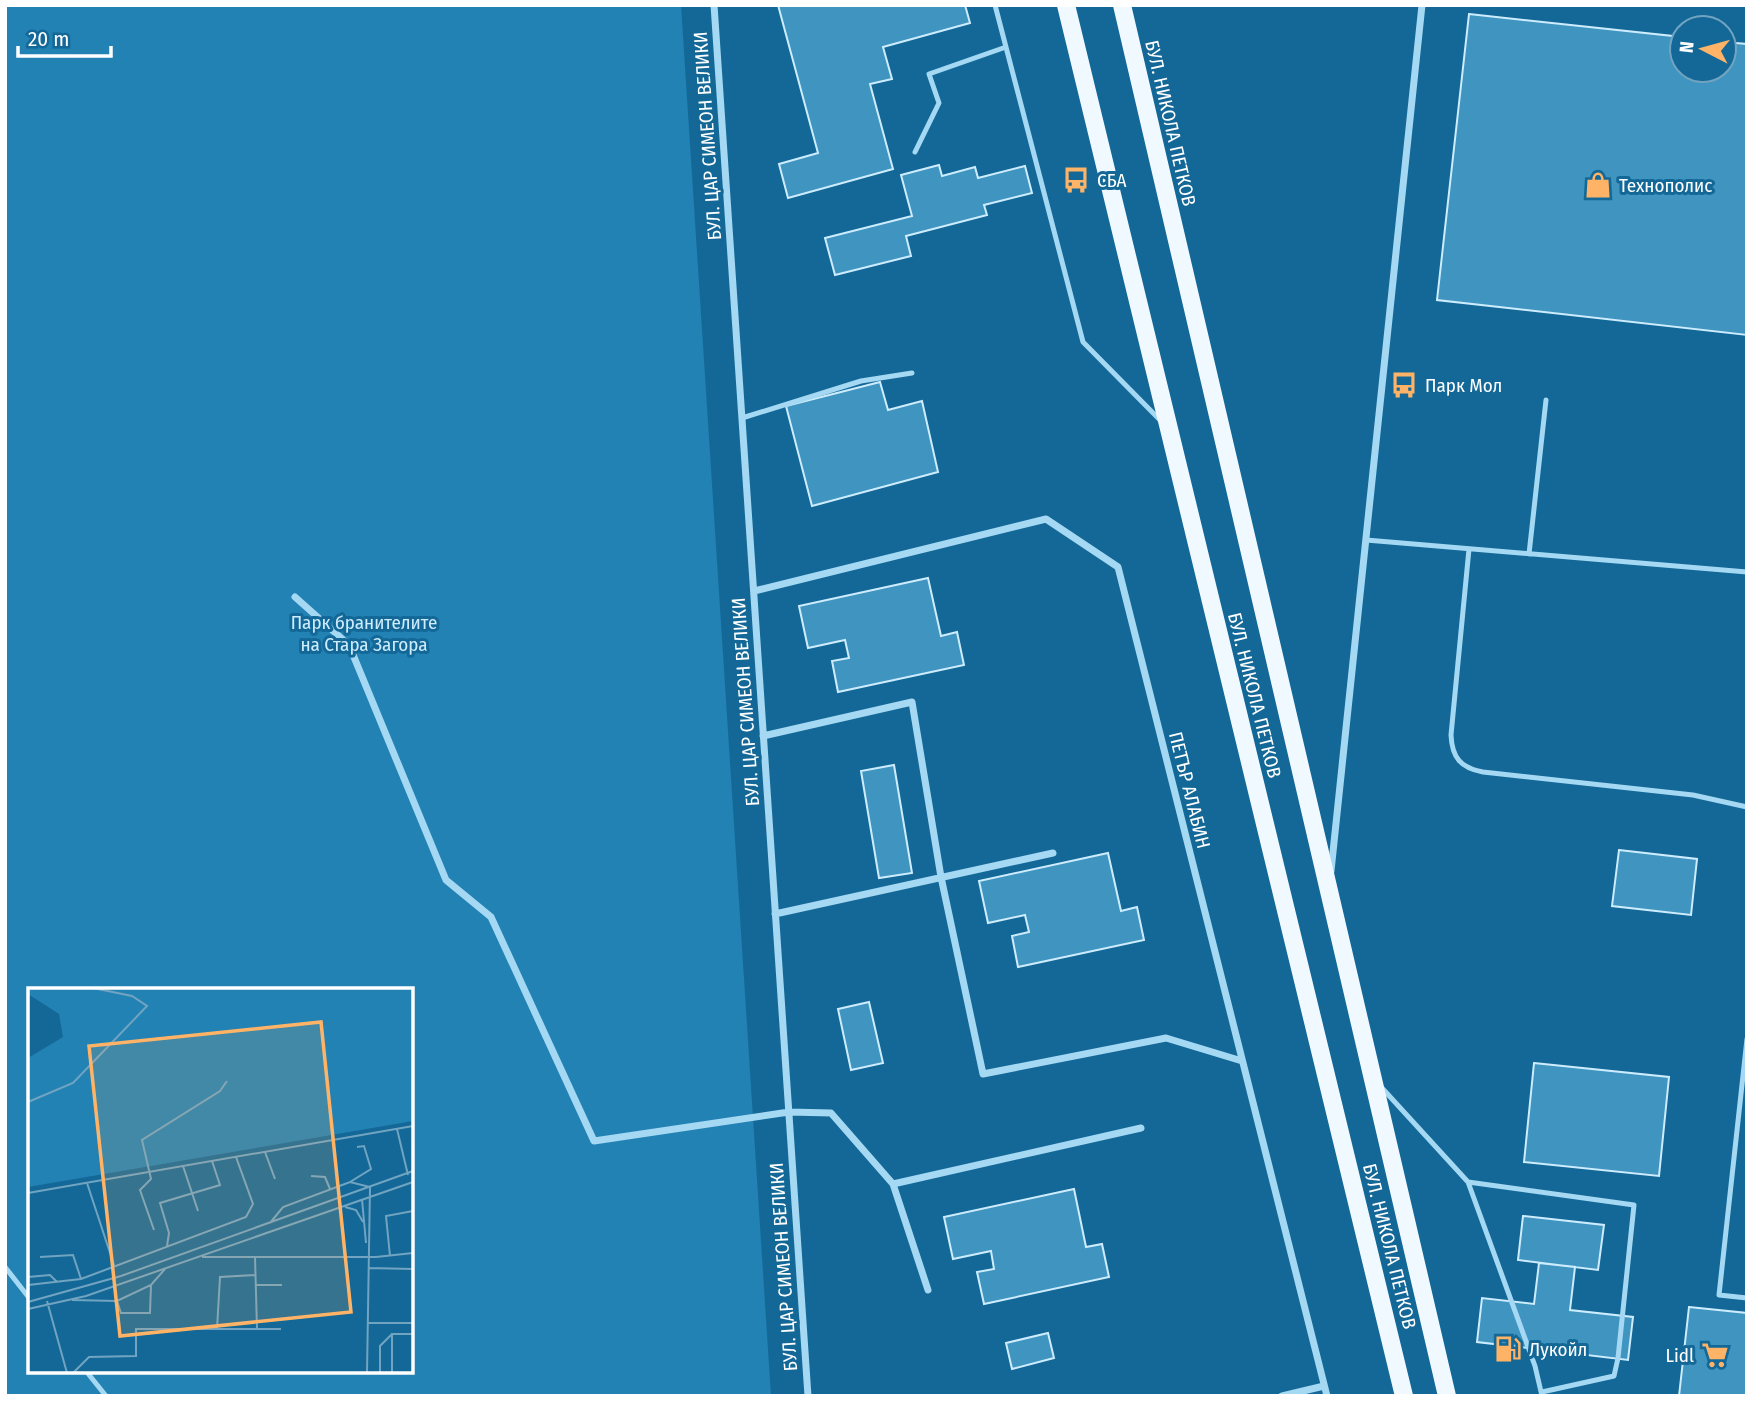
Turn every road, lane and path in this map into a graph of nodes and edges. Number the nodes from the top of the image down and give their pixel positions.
1 (714, 5) edge
2 (995, 5) edge
3 (1066, 5) edge
4 (1122, 5) edge
5 (1422, 5) edge
6 (1006, 47) junction
7 (915, 152) dead end
8 (912, 373) dead end
9 (1546, 400) dead end
10 (742, 418) junction
11 (1168, 429) junction
12 (1366, 540) junction
13 (1469, 549) junction
14 (1529, 554) junction
15 (1747, 572) edge
16 (754, 591) junction
17 (296, 597) dead end
18 (763, 736) junction
19 (1747, 807) edge
20 (1053, 853) dead end
21 (942, 877) junction
22 (1329, 889) junction
23 (775, 914) junction
24 (1747, 1039) edge
25 (1242, 1061) junction
26 (1373, 1079) junction
27 (789, 1112) junction
28 (1141, 1128) dead end
29 (1468, 1182) junction
30 (893, 1184) junction
31 (5, 1268) edge
32 (928, 1290) dead end
33 (28, 1297) edge
34 (1747, 1298) edge
35 (88, 1373) edge
36 (1324, 1386) junction
37 (1542, 1394) edge
38 (106, 1396) edge
39 (808, 1396) edge
40 (1282, 1396) edge
41 (1326, 1396) edge
42 (1404, 1396) edge
43 (1447, 1396) edge

1 - 10 street, БУЛ. ЦАР СИМЕОН ВЕЛИКИ
2 - 6 lane
3 - 11 main road, БУЛ. НИКОЛА ПЕТКОВ
4 - 22 main road, БУЛ. НИКОЛА ПЕТКОВ
5 - 12 street
6 - 7 lane
6 - 11 lane
8 - 10 lane
9 - 14 lane
10 - 16 street, БУЛ. ЦАР СИМЕОН ВЕЛИКИ
11 - 42 main road, БУЛ. НИКОЛА ПЕТКОВ
12 - 13 lane
12 - 22 street
13 - 14 lane
13 - 19 lane
14 - 15 lane
16 - 18 street, БУЛ. ЦАР СИМЕОН ВЕЛИКИ
16 - 25 street, ПЕТЪР АЛАБИН
17 - 27 street
18 - 21 street
18 - 23 street, БУЛ. ЦАР СИМЕОН ВЕЛИКИ
20 - 21 street
21 - 23 street
21 - 25 street
22 - 26 main road, БУЛ. НИКОЛА ПЕТКОВ
23 - 27 street, БУЛ. ЦАР СИМЕОН ВЕЛИКИ
24 - 34 lane
25 - 36 street, ПЕТЪР АЛАБИН
26 - 29 lane
26 - 43 main road, БУЛ. НИКОЛА ПЕТКОВ
27 - 30 street
27 - 39 street, БУЛ. ЦАР СИМЕОН ВЕЛИКИ
28 - 30 street
29 - 37 lane
29 - 37 lane
30 - 32 street
31 - 33 lane
35 - 38 lane
36 - 40 street
36 - 41 street, ПЕТЪР АЛАБИН

